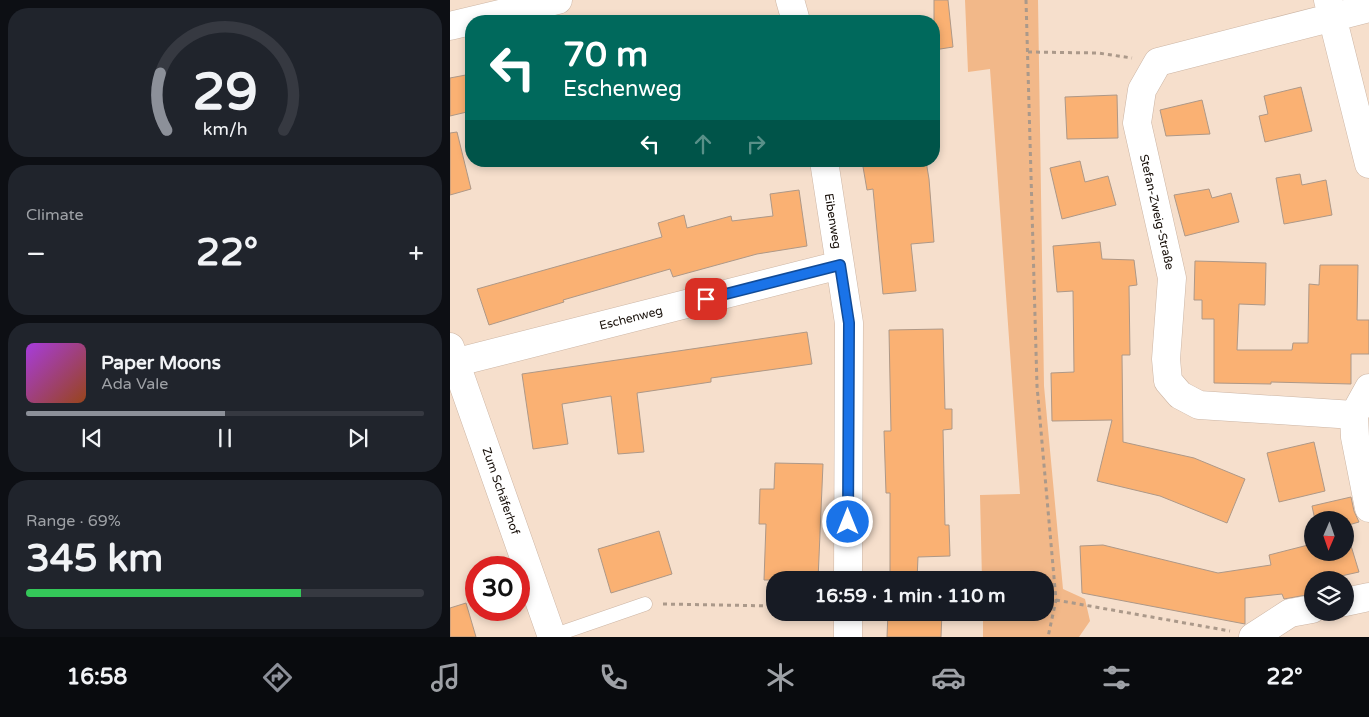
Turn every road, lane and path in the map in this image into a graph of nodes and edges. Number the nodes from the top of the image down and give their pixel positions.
1 (558, 0) edge
2 (790, 0) edge
3 (1026, 0) edge
4 (1330, 8) edge
5 (1369, 8) edge
6 (496, 15) edge
7 (794, 15) edge
8 (465, 22) edge
9 (450, 26) edge
10 (1028, 52) junction
11 (1158, 62) junction
12 (1369, 164) edge
13 (825, 167) edge
14 (840, 265) junction
15 (452, 358) edge
16 (1369, 388) edge
17 (1354, 415) junction
18 (1369, 508) edge
19 (848, 571) edge
20 (1369, 596) edge
21 (1056, 600) junction
22 (1354, 600) edge
23 (645, 604) joint
24 (766, 606) edge
25 (1304, 610) edge
26 (848, 621) edge
27 (1254, 636) edge
28 (552, 637) edge
29 (848, 637) edge
30 (1048, 637) edge

1 - 6 street
2 - 7 street
3 - 10 path
4 - 5 street
4 - 11 street
4 - 12 street
8 - 9 street
10 - 11 path
10 - 21 path
11 - 17 street, Stefan-Zweig-Straße
13 - 14 street, Eibenweg
14 - 15 street, Eschenweg
14 - 19 street, Eibenweg
15 - 28 street, Zum Schäferhof
16 - 17 street
17 - 18 street
20 - 22 street
21 - 27 path
21 - 30 path
23 - 24 path
23 - 28 lane
25 - 27 street
26 - 29 street

